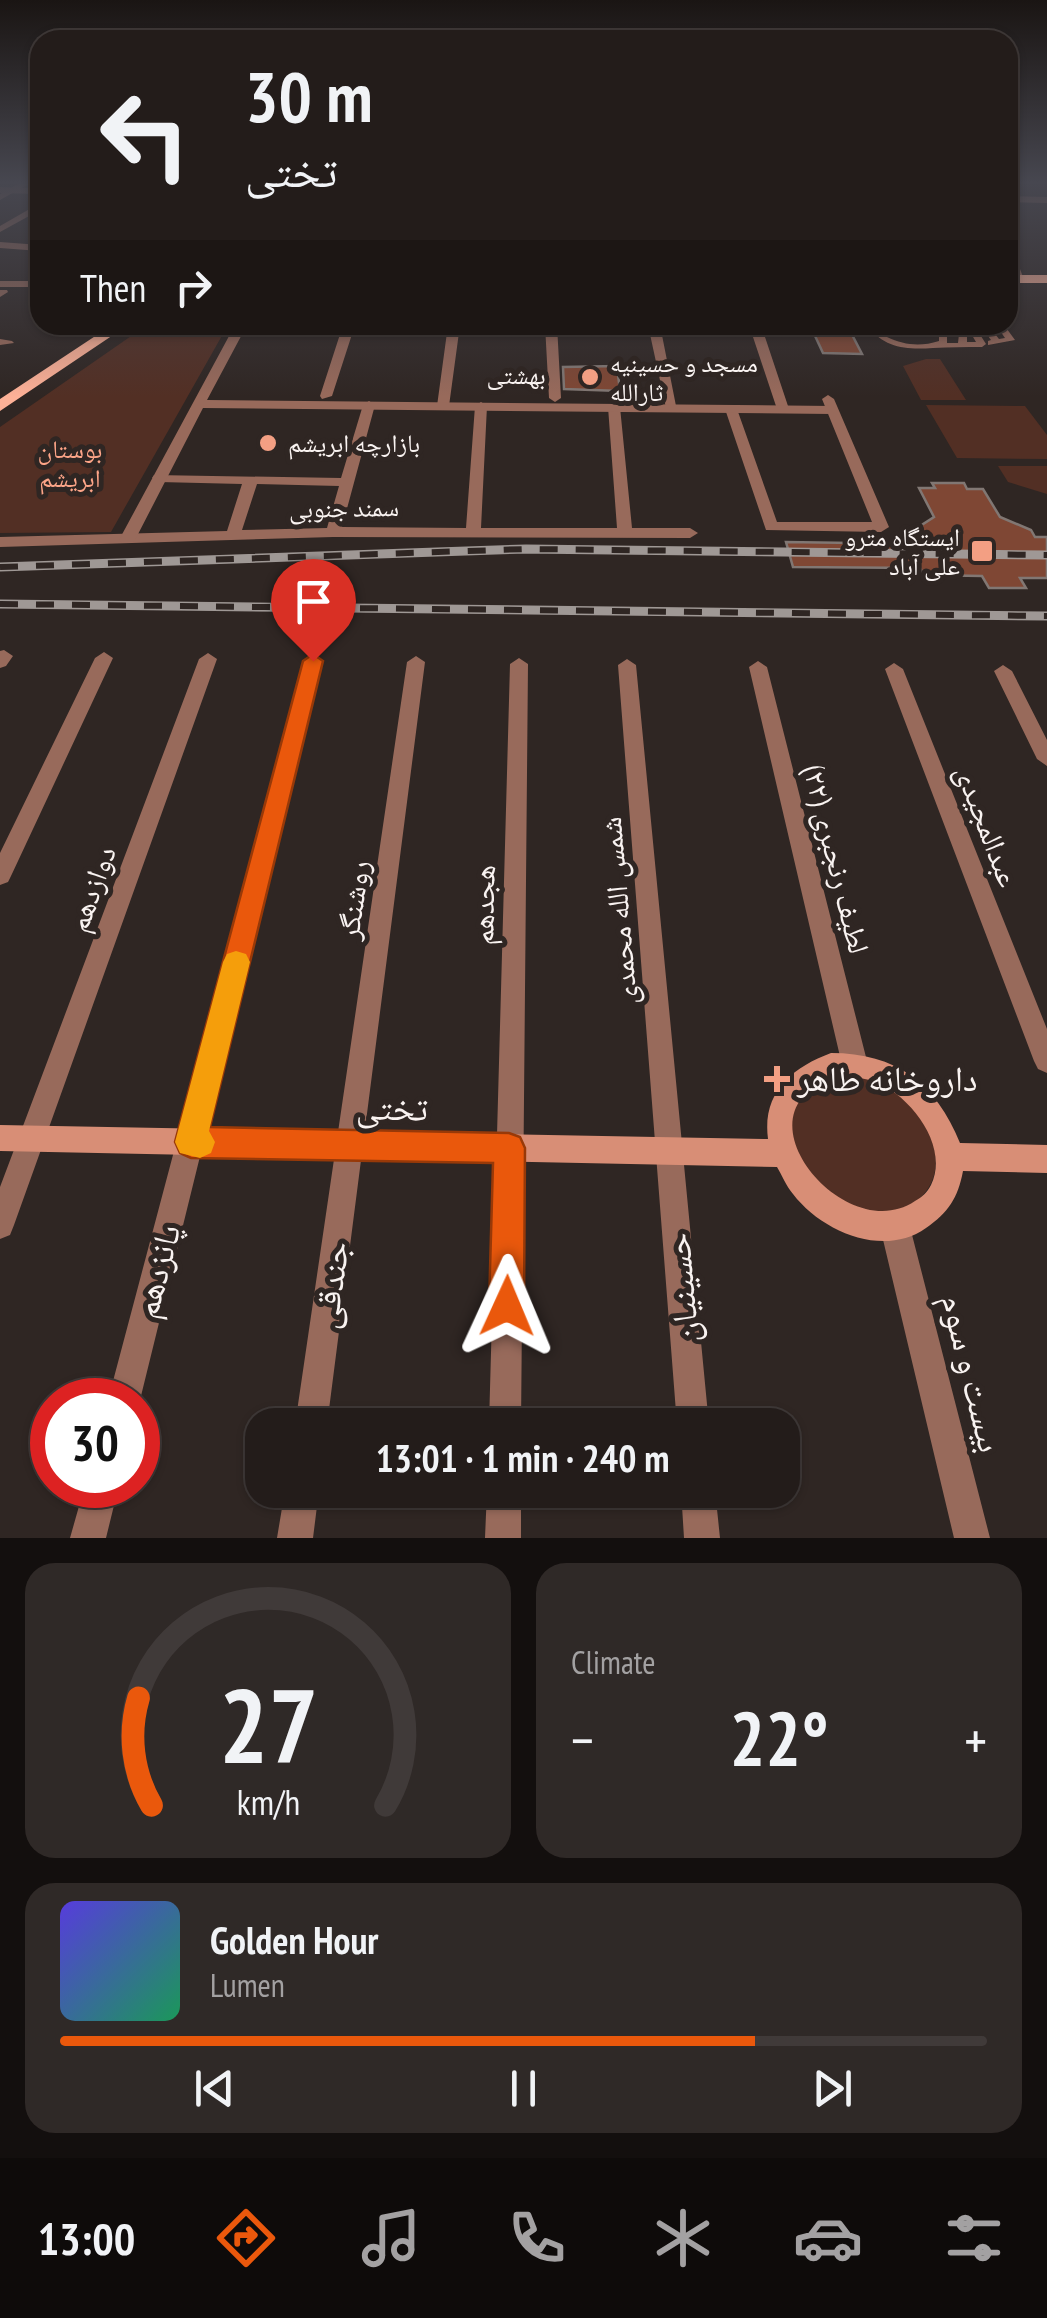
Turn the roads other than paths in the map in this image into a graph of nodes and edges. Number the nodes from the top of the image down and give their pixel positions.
1 (1047, 279) edge
2 (1018, 284) edge
3 (1018, 285) edge
4 (30, 286) edge
5 (1047, 287) edge
6 (1, 291) edge
7 (30, 292) edge
8 (97, 335) edge
9 (98, 335) edge
10 (101, 335) edge
11 (236, 335) edge
12 (346, 335) edge
13 (453, 335) edge
14 (552, 335) edge
15 (656, 335) edge
16 (758, 335) edge
17 (878, 335) edge
18 (946, 335) edge
19 (963, 335) edge
20 (979, 335) edge
21 (993, 335) edge
22 (1007, 335) edge
23 (987, 344) junction
24 (962, 345) junction
25 (937, 346) junction
26 (0, 395) edge
27 (326, 396) junction
28 (556, 398) junction
29 (201, 400) junction
30 (444, 402) junction
31 (670, 403) junction
32 (781, 404) junction
33 (369, 405) junction
34 (0, 406) edge
35 (481, 406) junction
36 (614, 408) junction
37 (731, 408) junction
38 (0, 418) edge
39 (159, 478) junction
40 (251, 480) junction
41 (346, 482) junction
42 (333, 532) junction
43 (473, 532) junction
44 (626, 532) junction
45 (690, 533) dead end
46 (234, 535) junction
47 (126, 540) junction
48 (0, 542) edge
49 (104, 658) dead end
50 (208, 660) dead end
51 (313, 661) dead end
52 (416, 662) dead end
53 (519, 664) dead end
54 (627, 665) dead end
55 (758, 667) dead end
56 (894, 669) dead end
57 (1003, 671) dead end
58 (1047, 759) edge
59 (0, 876) edge
60 (1047, 1062) edge
61 (856, 1064) junction
62 (0, 1138) edge
63 (32, 1139) junction
64 (191, 1142) junction
65 (351, 1145) junction
66 (509, 1148) junction
67 (670, 1152) junction
68 (782, 1153) junction
69 (948, 1157) junction
70 (1047, 1159) edge
71 (0, 1225) edge
72 (895, 1227) junction
73 (130, 1378) edge
74 (314, 1408) edge
75 (505, 1408) edge
76 (692, 1408) edge
77 (96, 1508) edge
78 (300, 1508) edge
79 (504, 1508) edge
80 (700, 1508) edge
81 (88, 1538) edge
82 (296, 1538) edge
83 (503, 1538) edge
84 (702, 1538) edge
85 (972, 1538) edge

1 - 2 main road
3 - 5 main road
4 - 6 street
6 - 7 street
8 - 26 main road
9 - 34 main road
10 - 38 main road
11 - 29 street
12 - 27 street
13 - 30 street
14 - 28 street
15 - 31 street
16 - 32 street
17 - 25 lane
18 - 25 lane
19 - 24 lane
20 - 23 lane
21 - 23 lane
22 - 23 lane
23 - 24 lane
24 - 25 lane
27 - 29 street, بهشتی
27 - 30 street, بهشتی
28 - 30 street, بهشتی
28 - 31 street, بهشتی
29 - 33 street
29 - 39 street
30 - 33 street
30 - 35 street
31 - 32 street, بهشتی
31 - 36 street
31 - 37 street
32 - 37 street
32 - 37 street
33 - 41 street
35 - 36 street
35 - 43 street
36 - 44 street
39 - 40 street
39 - 47 street
40 - 41 street
40 - 46 street
41 - 42 street
42 - 43 street, سمند جنوبی
42 - 46 street, سمند جنوبی
43 - 44 street, سمند جنوبی
44 - 45 street, سمند جنوبی
46 - 47 street, سمند جنوبی
47 - 48 street, سمند جنوبی
49 - 59 street
50 - 63 street, دوازدهم
51 - 64 street, پانزدهم
52 - 65 street, روشنگر
53 - 66 street, هجدهم
54 - 67 street, شمس الله محمدی
55 - 61 street, لطیف رنجبری (۲۲)
56 - 60 street, عبدالمجیدی
57 - 58 street
61 - 68 main road
61 - 69 main road
62 - 63 main road, تختی
63 - 64 main road, تختی
63 - 71 street, دوازدهم
64 - 65 main road, تختی
64 - 73 street, پانزدهم
65 - 66 main road, تختی
65 - 74 street, جندقی
66 - 67 main road, تختی
66 - 75 street, هجدهم
67 - 68 main road, تختی
67 - 76 street, حسینیان
68 - 72 main road
69 - 70 main road
69 - 72 main road
72 - 85 street, بیست و سوم
77 - 81 street
78 - 82 street
79 - 83 street
80 - 84 street

